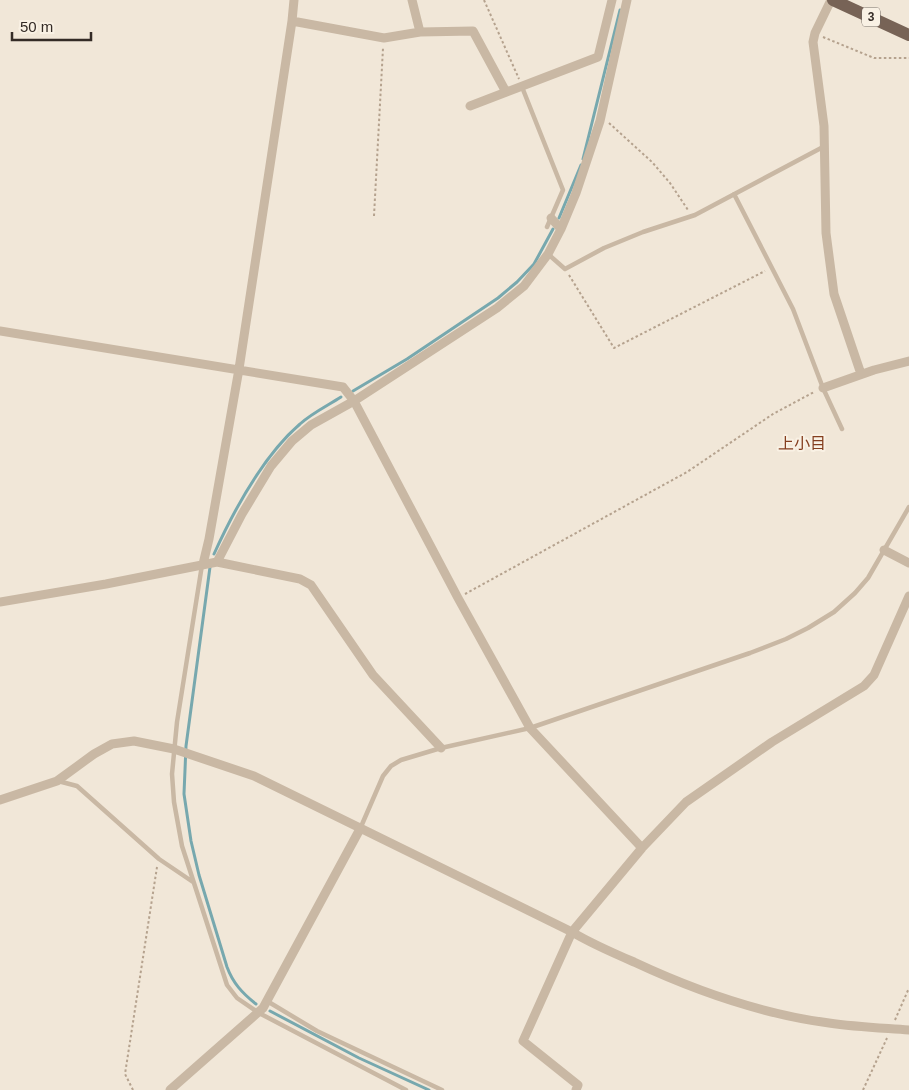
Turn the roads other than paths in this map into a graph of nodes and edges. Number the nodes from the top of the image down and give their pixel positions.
1 (294, 0) edge
2 (412, 0) edge
3 (612, 0) edge
4 (627, 0) edge
5 (832, 0) edge
6 (292, 22) junction
7 (420, 32) junction
8 (909, 35) edge
9 (522, 85) junction
10 (506, 92) junction
11 (470, 106) dead end
12 (823, 147) junction
13 (734, 194) junction
14 (549, 223) joint
15 (561, 230) junction
16 (548, 254) junction
17 (0, 331) edge
18 (909, 361) edge
19 (239, 369) junction
20 (861, 374) junction
21 (823, 388) junction
22 (354, 401) junction
23 (842, 429) dead end
24 (909, 507) edge
25 (884, 550) junction
26 (217, 562) junction
27 (909, 563) edge
28 (202, 564) junction
29 (909, 596) edge
30 (0, 602) edge
31 (530, 728) junction
32 (441, 748) junction
33 (174, 749) junction
34 (57, 781) junction
35 (0, 800) edge
36 (360, 829) junction
37 (642, 848) junction
38 (193, 882) junction
39 (572, 932) junction
40 (267, 1001) junction
41 (259, 1013) junction
42 (909, 1030) edge
43 (170, 1090) edge
44 (406, 1090) edge
45 (442, 1090) edge
46 (576, 1090) edge

1 - 6 street
2 - 7 street
3 - 9 street
4 - 15 street
5 - 8 main road, 3
5 - 12 street
6 - 7 street
6 - 19 street
7 - 10 street
9 - 10 street
9 - 14 lane
10 - 11 street
12 - 13 lane
12 - 20 street
13 - 16 lane
13 - 21 lane
14 - 15 street
15 - 16 street
16 - 22 street
17 - 19 street
18 - 20 street
19 - 22 street
19 - 28 street
20 - 21 street
21 - 23 lane
22 - 26 street
22 - 31 street
24 - 25 lane
25 - 27 street
25 - 31 lane
26 - 28 street
26 - 32 street
28 - 30 street
28 - 33 lane
29 - 37 street
31 - 32 lane
31 - 37 street
32 - 36 lane
33 - 34 street
33 - 36 street
33 - 38 lane
34 - 35 street
34 - 38 lane
36 - 39 street
36 - 40 street
37 - 39 street
38 - 41 lane
39 - 42 street
39 - 46 street
40 - 41 street
40 - 45 lane
41 - 43 street
41 - 44 lane

